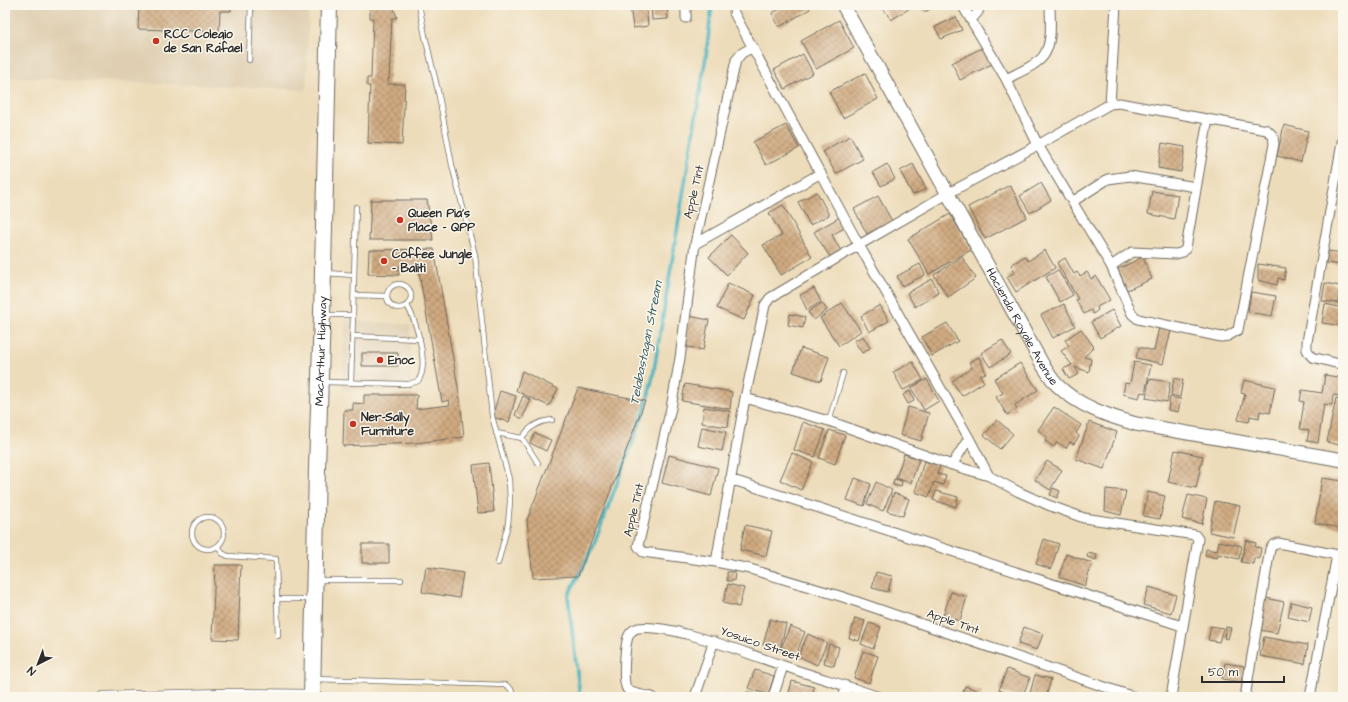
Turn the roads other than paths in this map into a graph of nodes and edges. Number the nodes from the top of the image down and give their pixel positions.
1 (251, 5) edge
2 (329, 5) edge
3 (419, 5) edge
4 (686, 5) edge
5 (843, 5) edge
6 (962, 5) edge
7 (980, 5) edge
8 (1050, 5) edge
9 (1116, 5) edge
10 (734, 13) dead end
11 (686, 18) dead end
12 (971, 20) junction
13 (753, 47) junction
14 (249, 60) dead end
15 (1006, 79) junction
16 (1110, 104) junction
17 (1208, 119) junction
18 (1343, 138) edge
19 (1038, 145) junction
20 (821, 174) junction
21 (1196, 187) junction
22 (947, 194) junction
23 (1072, 202) junction
24 (356, 207) dead end
25 (695, 244) junction
26 (859, 245) junction
27 (1111, 266) junction
28 (323, 273) junction
29 (354, 275) junction
30 (354, 295) junction
31 (387, 296) junction
32 (407, 305) junction
33 (322, 315) junction
34 (353, 315) junction
35 (352, 336) junction
36 (420, 339) junction
37 (1343, 365) edge
38 (843, 373) dead end
39 (320, 382) junction
40 (351, 383) junction
41 (745, 398) junction
42 (552, 420) dead end
43 (829, 421) junction
44 (496, 433) junction
45 (522, 438) junction
46 (969, 438) junction
47 (1343, 460) edge
48 (538, 463) dead end
49 (952, 465) junction
50 (989, 476) junction
51 (730, 479) junction
52 (218, 546) junction
53 (1340, 555) edge
54 (716, 562) junction
55 (498, 563) dead end
56 (314, 580) junction
57 (401, 580) dead end
58 (278, 598) junction
59 (314, 599) junction
60 (1182, 626) junction
61 (278, 636) dead end
62 (714, 641) junction
63 (783, 666) junction
64 (847, 686) junction
65 (312, 689) edge
66 (98, 697) edge
67 (513, 697) edge
68 (652, 697) edge
69 (695, 697) edge
70 (772, 697) edge
71 (844, 697) edge
72 (880, 697) edge
73 (1134, 697) edge
74 (1171, 697) edge
75 (1245, 697) edge
76 (1310, 697) edge

1 - 14 lane
2 - 28 highway, MacArthur Highway
3 - 44 lane
4 - 11 street
5 - 22 street, Hacienda Royale Avenue
6 - 12 street
7 - 12 street
8 - 15 street
9 - 16 street
10 - 13 street
12 - 15 street
13 - 20 street
13 - 25 street, Apple Tint
15 - 19 street
16 - 17 street
16 - 19 street
17 - 21 street
17 - 27 street
18 - 37 street
19 - 22 street
19 - 23 street
20 - 25 street
20 - 26 street
21 - 23 street
21 - 27 street
22 - 26 street
22 - 47 street, Hacienda Royale Avenue
23 - 27 street
24 - 29 lane
25 - 54 street, Apple Tint
26 - 41 street
26 - 46 street
28 - 29 lane
28 - 33 highway, MacArthur Highway
29 - 30 lane
30 - 31 lane
30 - 34 lane
31 - 32 lane
31 - 32 lane
32 - 36 lane
33 - 34 lane
33 - 39 highway, MacArthur Highway
34 - 35 lane
35 - 36 lane
35 - 40 lane
36 - 40 lane
38 - 43 lane
39 - 40 lane
39 - 56 highway, MacArthur Highway
41 - 43 street
41 - 51 street
42 - 45 lane
43 - 49 street
44 - 45 lane
44 - 55 lane
45 - 48 lane
46 - 49 street
46 - 50 street
49 - 50 street
50 - 60 street
51 - 54 street
51 - 60 street
52 - 52 lane
52 - 58 lane
53 - 75 street
53 - 76 street
54 - 73 street, Apple Tint
56 - 57 lane
56 - 59 highway, MacArthur Highway
58 - 59 lane
58 - 61 lane
59 - 65 highway, MacArthur Highway
60 - 74 street
62 - 63 street, Yosuico Street
62 - 68 street, Yosuico Street
62 - 69 street
63 - 64 street, Yosuico Street
63 - 70 street
64 - 71 street
64 - 72 street, Yosuico Street
65 - 66 lane
65 - 67 lane

